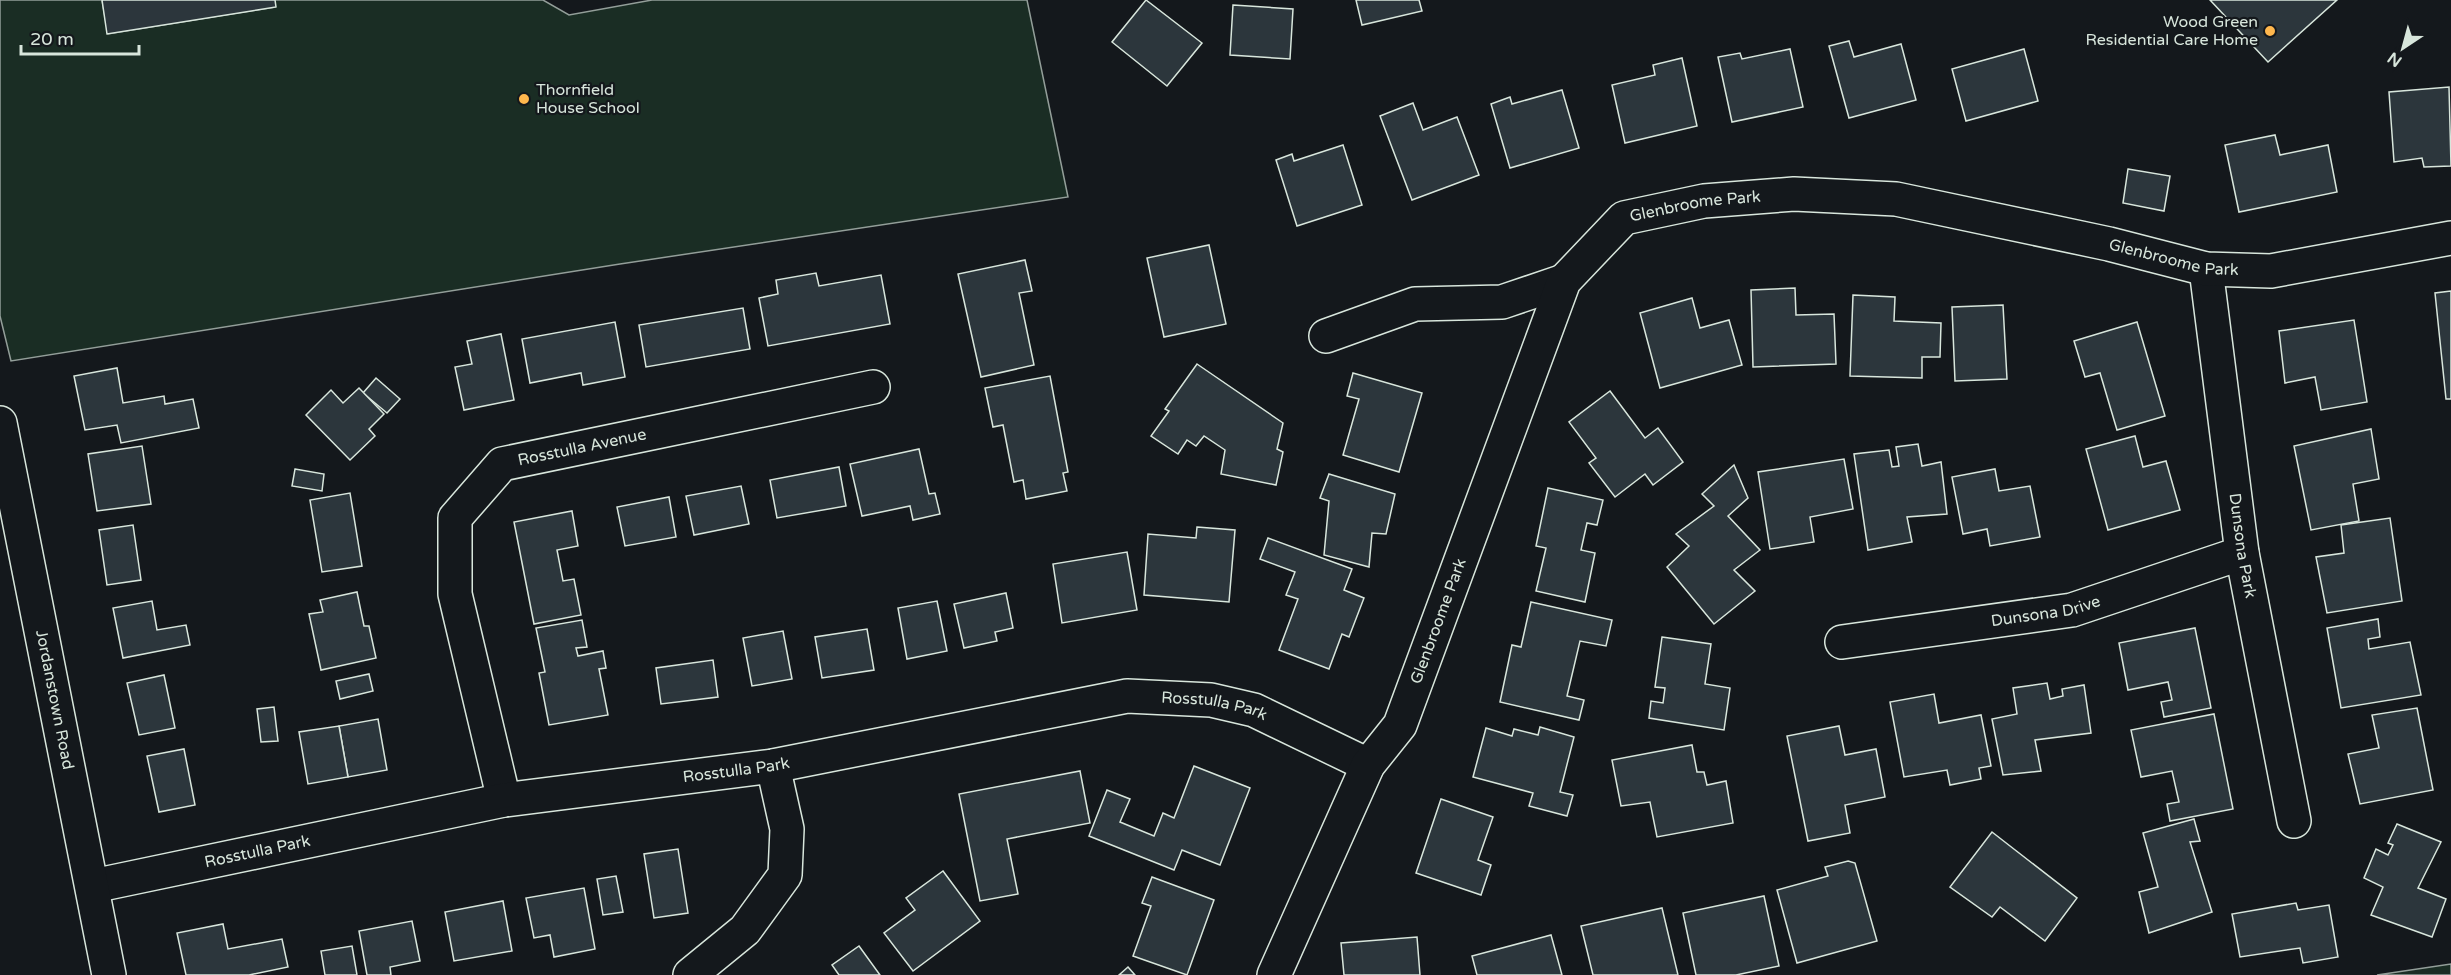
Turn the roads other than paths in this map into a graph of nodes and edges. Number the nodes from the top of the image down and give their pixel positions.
1 (2451, 238) edge
2 (2206, 269) junction
3 (1564, 281) junction
4 (1326, 336) dead end
5 (873, 387) dead end
6 (0, 423) edge
7 (2242, 553) junction
8 (1842, 642) dead end
9 (773, 765) junction
10 (1368, 765) junction
11 (504, 800) junction
12 (2294, 821) dead end
13 (93, 886) junction
14 (109, 975) edge
15 (690, 975) edge
16 (1274, 975) edge

1 - 2 street, Glenbroome Park
2 - 3 street, Glenbroome Park
2 - 7 street, Dunsona Park
3 - 4 street
3 - 10 street, Glenbroome Park
5 - 11 street, Rosstulla Avenue
6 - 13 street, Jordanstown Road
7 - 8 street, Dunsona Drive
7 - 12 street, Dunsona Park
9 - 10 street, Rosstulla Park
9 - 11 street, Rosstulla Park
9 - 15 street
10 - 16 street, Glenbroome Park
11 - 13 street, Rosstulla Park
13 - 14 street, Jordanstown Road

